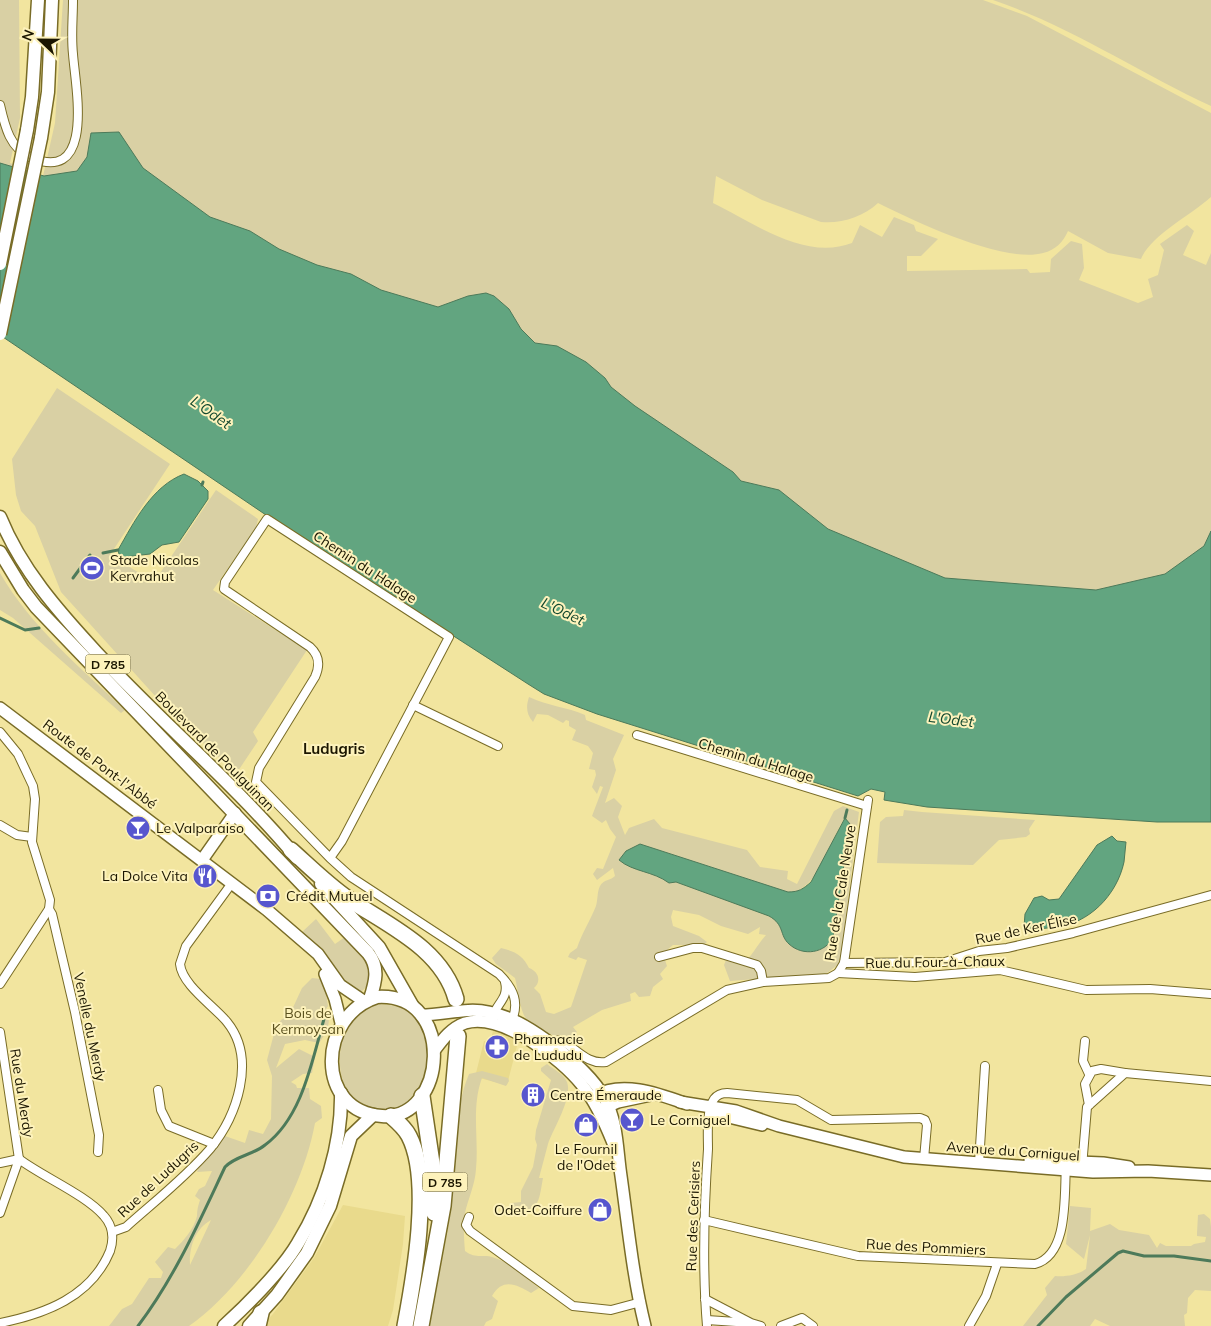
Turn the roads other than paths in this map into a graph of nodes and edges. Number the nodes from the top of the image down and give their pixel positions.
1 (30, 0) edge
2 (38, 0) edge
3 (52, 0) edge
4 (73, 0) edge
5 (33, 62) junction
6 (0, 106) edge
7 (0, 264) edge
8 (0, 334) edge
9 (0, 517) edge
10 (0, 552) edge
11 (413, 704) junction
12 (0, 708) edge
13 (0, 732) edge
14 (637, 735) dead end
15 (498, 746) dead end
16 (836, 798) junction
17 (868, 803) joint
18 (839, 807) dead end
19 (235, 813) junction
20 (0, 825) edge
21 (32, 837) junction
22 (291, 850) junction
23 (330, 858) junction
24 (202, 860) junction
25 (232, 882) junction
26 (1211, 895) edge
27 (49, 909) junction
28 (300, 938) junction
29 (658, 957) dead end
30 (844, 963) junction
31 (838, 973) junction
32 (505, 980) junction
33 (762, 982) junction
34 (0, 984) edge
35 (1211, 994) edge
36 (456, 999) dead end
37 (367, 1001) junction
38 (412, 1005) junction
39 (495, 1014) junction
40 (421, 1015) junction
41 (341, 1023) junction
42 (510, 1024) junction
43 (0, 1032) edge
44 (458, 1036) dead end
45 (1085, 1041) dead end
46 (551, 1049) junction
47 (434, 1051) junction
48 (985, 1066) dead end
49 (1125, 1073) junction
50 (1089, 1074) junction
51 (1211, 1081) edge
52 (158, 1090) dead end
53 (341, 1094) junction
54 (653, 1095) junction
55 (422, 1096) junction
56 (596, 1096) junction
57 (1088, 1105) junction
58 (603, 1108) junction
59 (711, 1109) junction
60 (373, 1115) junction
61 (391, 1116) junction
62 (214, 1144) junction
63 (98, 1152) dead end
64 (924, 1156) junction
65 (19, 1159) junction
66 (979, 1160) junction
67 (0, 1163) edge
68 (1066, 1166) junction
69 (1082, 1167) junction
70 (1211, 1175) edge
71 (0, 1213) edge
72 (469, 1217) dead end
73 (704, 1220) junction
74 (112, 1232) junction
75 (997, 1264) junction
76 (705, 1299) junction
77 (641, 1302) junction
78 (409, 1307) junction
79 (260, 1319) edge
80 (0, 1323) edge
81 (707, 1323) edge
82 (751, 1323) junction
83 (224, 1326) edge
84 (249, 1326) edge
85 (400, 1326) edge
86 (405, 1326) edge
87 (421, 1326) edge
88 (646, 1326) edge
89 (761, 1326) edge
90 (781, 1326) edge
91 (813, 1326) edge
92 (970, 1326) edge

1 - 5 main road
2 - 5 main road
3 - 8 main road, bridge
4 - 6 street
5 - 7 main road, bridge
9 - 22 main road, Boulevard de Poulguinan / D 785
10 - 19 main road, Boulevard de Poulguinan / D 785
11 - 15 street
11 - 23 street
11 - 23 street, Chemin du Halage
12 - 24 street, Route de Pont-l'Abbé
13 - 21 street
14 - 16 street, Chemin du Halage
16 - 17 street, Chemin du Halage
16 - 18 street, Rue de la Cale Neuve
17 - 30 street, Rue de la Cale Neuve
19 - 24 street
19 - 37 main road, Boulevard de Poulguinan / D 785
20 - 21 street
21 - 27 street
22 - 36 highway, D 785
22 - 38 main road, Boulevard de Poulguinan / D 785
23 - 32 street
24 - 25 street, Route de Pont-l'Abbé
25 - 28 street, Route de Pont-l'Abbé
25 - 62 street, Rue de Ludugris
26 - 30 street, Rue de Ker Élise
27 - 34 street
27 - 63 street, Venelle du Merdy
28 - 37 street, Route de Pont-l'Abbé
28 - 41 street, Route de Pont-l'Abbé
29 - 33 street
30 - 31 street, Rue de la Cale Neuve
31 - 33 street, Rue de la Cale Neuve
31 - 35 street, Rue du Four-à-Chaux
32 - 39 street
32 - 42 street
33 - 46 street, Rue de la Cale Neuve
37 - 38 main road
37 - 41 main road
38 - 40 main road
39 - 40 street
39 - 42 street
39 - 47 street
40 - 47 main road
41 - 53 main road
42 - 46 street
42 - 46 street
43 - 65 street, Rue du Merdy
44 - 87 highway, D 785
45 - 50 street
46 - 56 street
47 - 55 main road
48 - 66 street
49 - 50 street
49 - 51 street
49 - 57 street
50 - 57 street
52 - 62 street
53 - 60 main road
53 - 83 main road
54 - 56 street, Avenue du Corniguel
54 - 58 street, Avenue du Corniguel
54 - 59 street, Avenue du Corniguel
55 - 61 main road
55 - 87 highway, D 785
56 - 58 street
57 - 69 street
58 - 77 street
59 - 64 street, Avenue du Corniguel
59 - 64 street
59 - 73 street, Rue des Cerisiers
60 - 61 main road
60 - 79 main road
61 - 78 highway, D 785
62 - 74 street, Rue de Ludugris
64 - 66 street, Avenue du Corniguel
65 - 67 street
65 - 71 street, Rue du Merdy
65 - 74 street, Rue du Merdy
66 - 68 street, Avenue du Corniguel
68 - 69 street, Avenue du Corniguel
68 - 75 street, Rue des Pommiers
69 - 70 street, Avenue du Corniguel
72 - 77 street
73 - 75 street, Rue des Pommiers
73 - 76 street, Rue des Cerisiers
74 - 80 street
75 - 92 street
76 - 81 street, Rue des Cerisiers
76 - 82 street
77 - 88 street
78 - 85 highway
78 - 86 highway, D 785
79 - 84 main road
81 - 82 street
82 - 89 street
90 - 91 street

